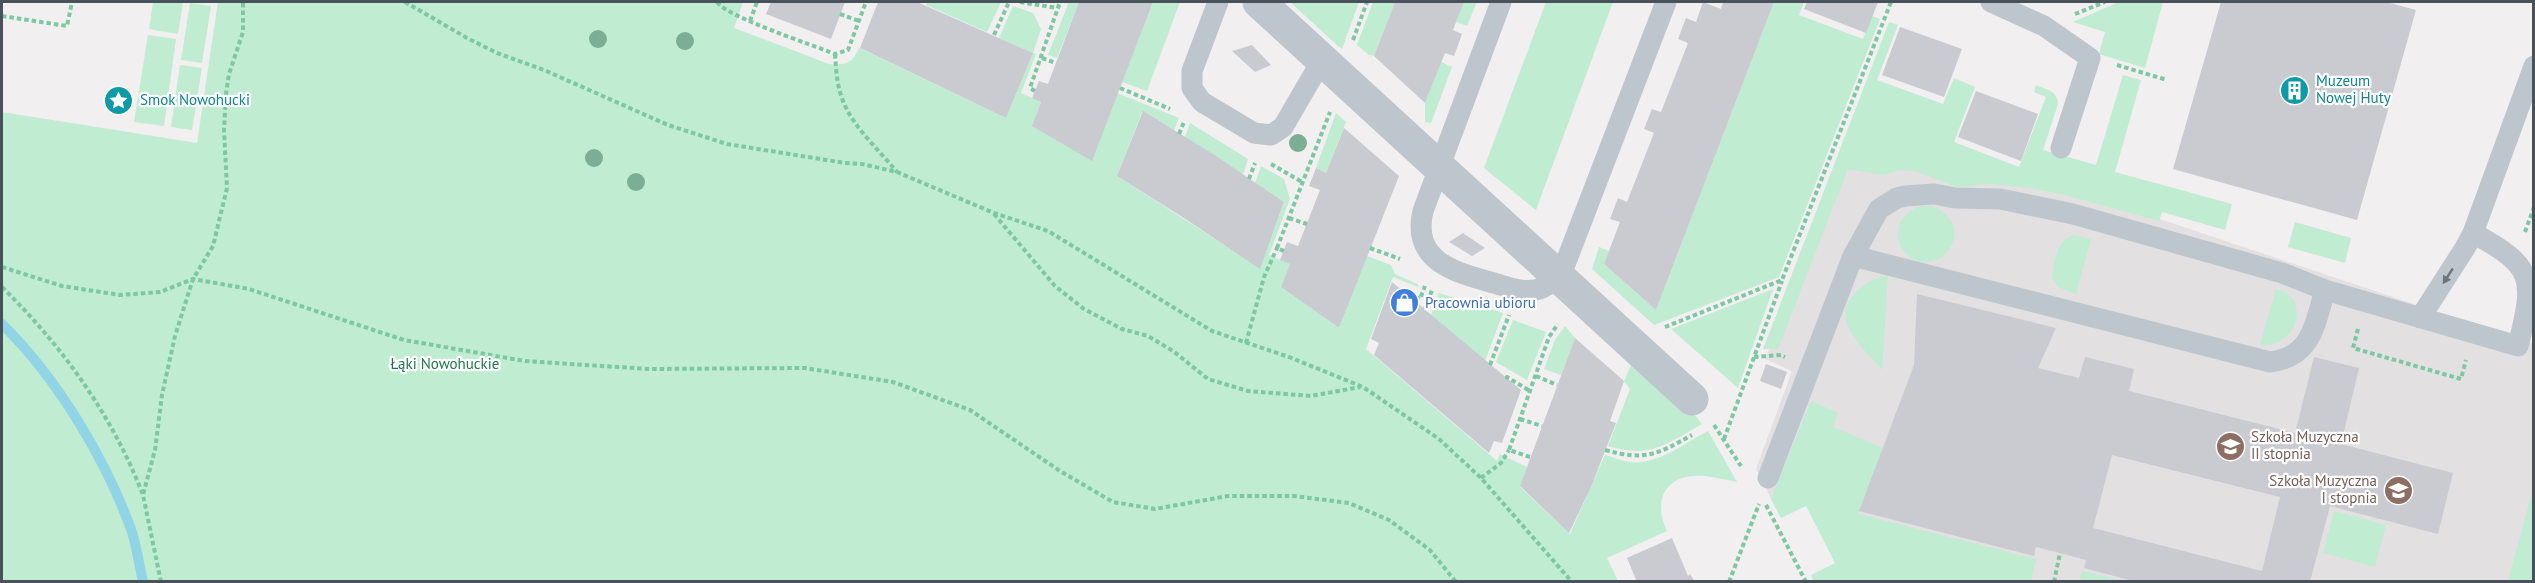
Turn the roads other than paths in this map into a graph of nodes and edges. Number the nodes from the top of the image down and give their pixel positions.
1 (1218, 2) edge
2 (1259, 2) edge
3 (1501, 2) edge
4 (1666, 2) edge
5 (1990, 2) edge
6 (1322, 60) junction
7 (2534, 66) edge
8 (2061, 148) dead end
9 (1440, 168) junction
10 (2473, 232) junction
11 (1853, 256) junction
12 (1557, 277) junction
13 (2325, 290) junction
14 (2420, 318) junction
15 (1703, 417) dead end
16 (1765, 487) road end

1 - 6 lane
2 - 6 street
3 - 9 lane
4 - 12 lane
5 - 8 lane
6 - 9 street
7 - 10 lane
9 - 12 street
9 - 12 lane
10 -> 14 lane
10 - 14 lane
11 - 13 lane
11 - 13 lane
11 - 16 lane
12 - 15 street
13 - 14 lane

